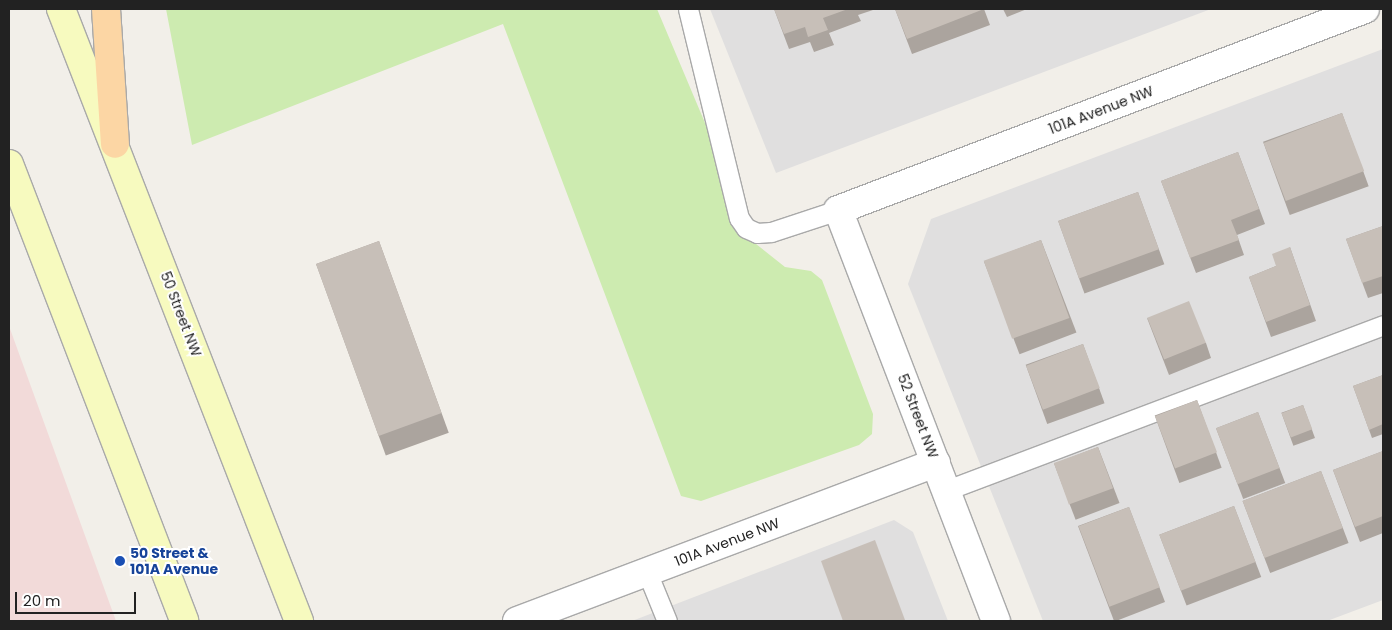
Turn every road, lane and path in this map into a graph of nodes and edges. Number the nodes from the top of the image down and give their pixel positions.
1 (61, 9) edge
2 (106, 9) edge
3 (688, 9) edge
4 (1365, 9) edge
5 (115, 144) junction
6 (9, 164) edge
7 (838, 210) junction
8 (1383, 325) edge
9 (936, 463) junction
10 (947, 490) junction
11 (648, 572) junction
12 (184, 621) edge
13 (299, 621) edge
14 (517, 621) edge
15 (667, 621) edge
16 (996, 621) edge

1 - 5 main road, 50 Street NW
2 - 5 main road
3 - 7 lane
4 - 7 street, 101A Avenue NW
5 - 13 main road, 50 Street NW
6 - 12 main road
7 - 9 street, 52 Street NW
8 - 10 lane
9 - 10 street, 52 Street NW
9 - 11 street, 101A Avenue NW
10 - 16 street, 52 Street NW
11 - 14 street, 101A Avenue NW
11 - 15 lane

